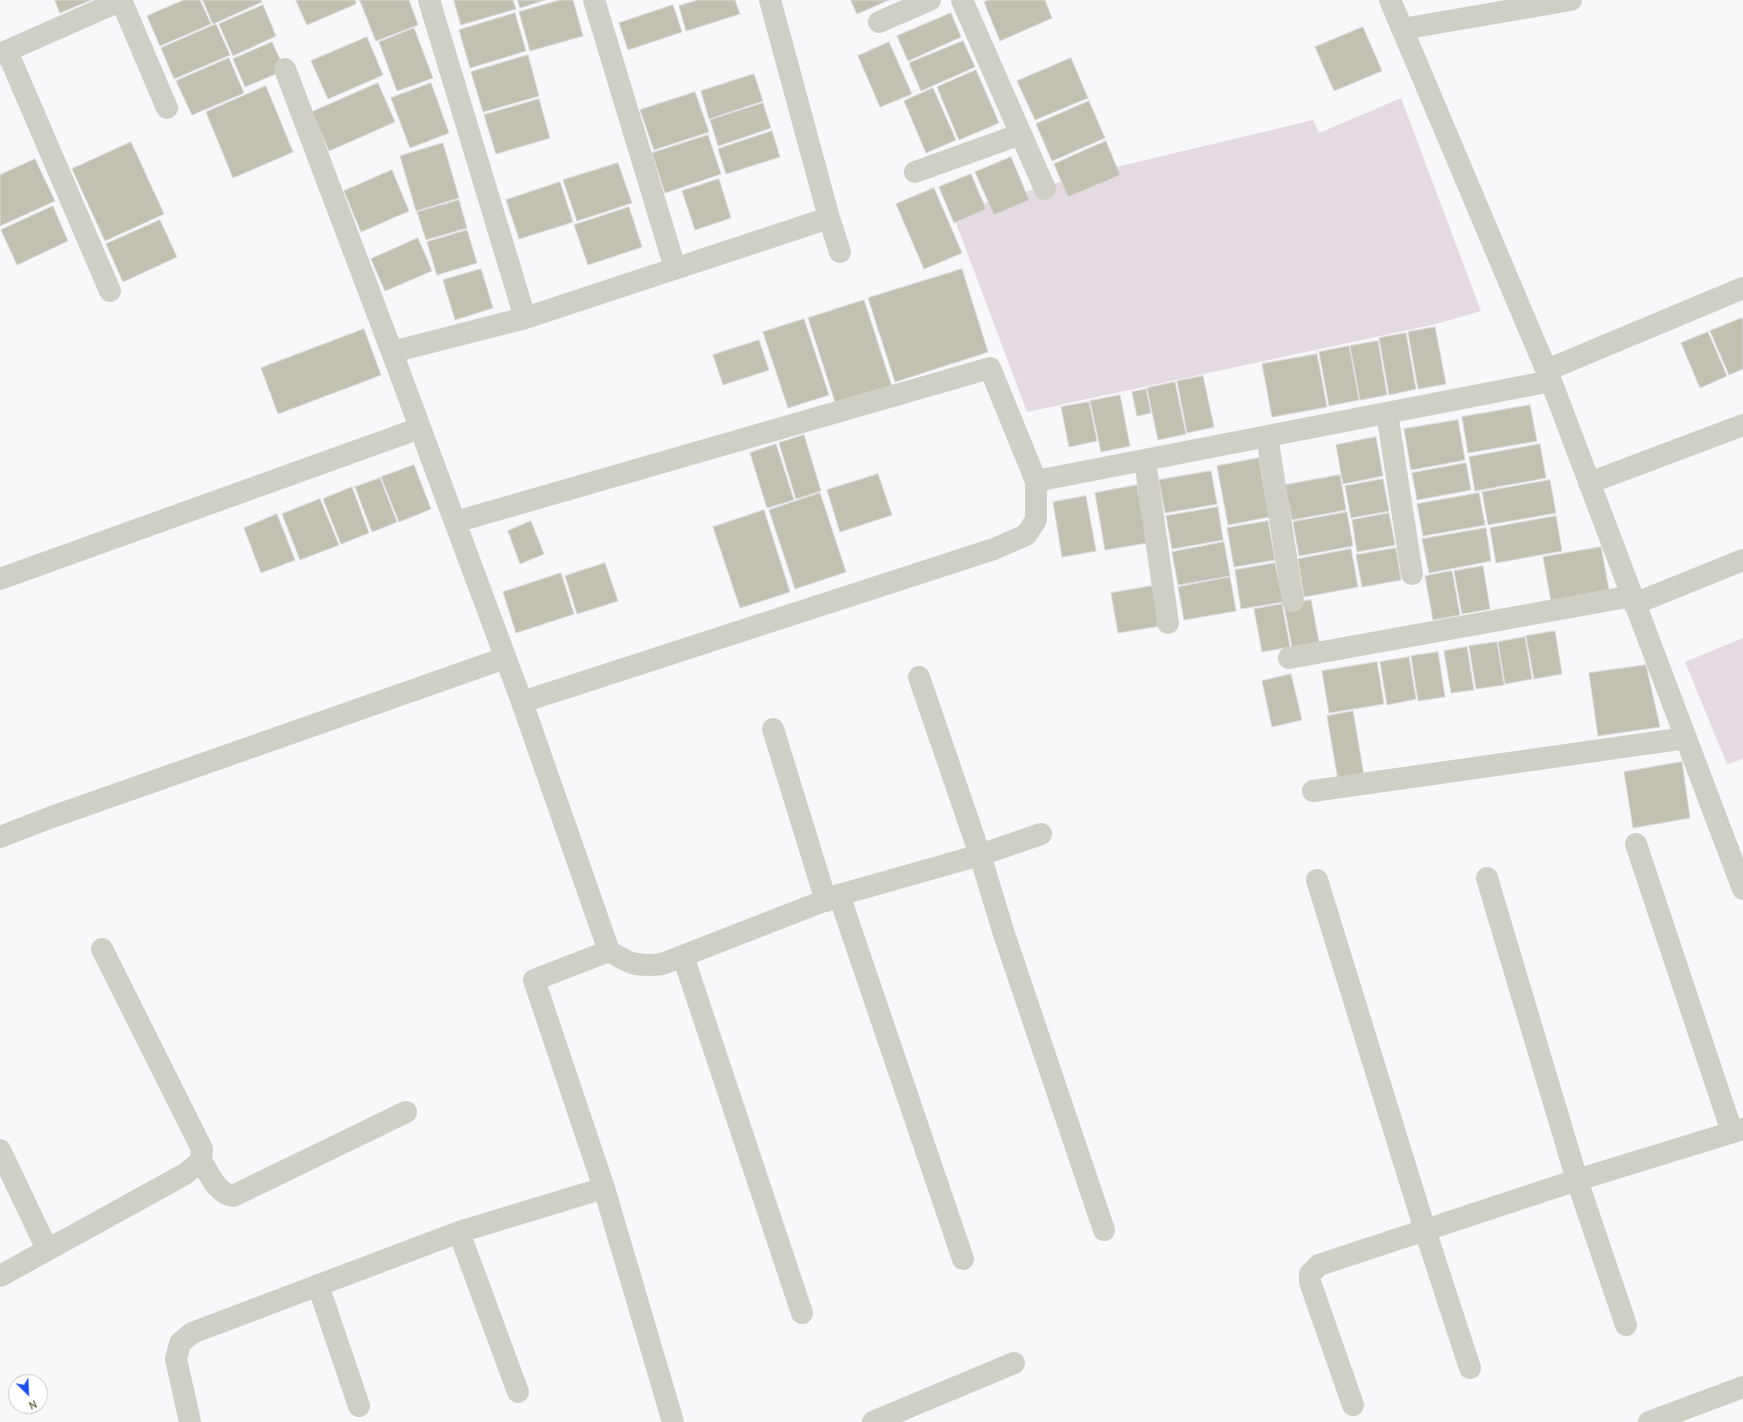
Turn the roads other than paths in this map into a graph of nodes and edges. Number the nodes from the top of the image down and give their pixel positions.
1 (122, 0) edge
2 (429, 0) edge
3 (594, 0) edge
4 (770, 0) edge
5 (930, 0) edge
6 (962, 0) edge
7 (1390, 0) edge
8 (1571, 0) edge
9 (879, 22) dead end
10 (1402, 29) junction
11 (4, 53) edge
12 (285, 69) dead end
13 (168, 108) dead end
14 (1021, 134) junction
15 (915, 172) dead end
16 (1045, 189) dead end
17 (829, 218) junction
18 (840, 252) dead end
19 (675, 268) junction
20 (1743, 288) edge
21 (110, 291) dead end
22 (525, 318) junction
23 (392, 352) junction
24 (1549, 376) junction
25 (1387, 413) junction
26 (1743, 425) edge
27 (420, 428) junction
28 (1267, 436) junction
29 (1146, 460) junction
30 (1036, 480) junction
31 (1589, 483) junction
32 (455, 522) junction
33 (1743, 560) edge
34 (1412, 574) dead end
35 (0, 579) edge
36 (1633, 600) junction
37 (1294, 601) dead end
38 (1168, 623) dead end
39 (505, 658) junction
40 (1289, 658) dead end
41 (918, 677) dead end
42 (522, 702) junction
43 (773, 729) dead end
44 (1686, 738) junction
45 (1313, 791) dead end
46 (1041, 834) dead end
47 (0, 837) edge
48 (1735, 842) edge
49 (1636, 844) dead end
50 (980, 855) junction
51 (1487, 878) dead end
52 (1317, 880) dead end
53 (1743, 889) edge
54 (833, 898) junction
55 (102, 949) dead end
56 (609, 951) junction
57 (683, 956) junction
58 (406, 1112) dead end
59 (1738, 1130) edge
60 (0, 1150) edge
61 (201, 1160) junction
62 (1577, 1180) junction
63 (604, 1188) junction
64 (1104, 1230) dead end
65 (1425, 1230) junction
66 (459, 1232) junction
67 (47, 1249) junction
68 (963, 1259) dead end
69 (0, 1276) edge
70 (318, 1285) junction
71 (802, 1313) dead end
72 (1626, 1325) dead end
73 (1014, 1363) dead end
74 (1470, 1368) dead end
75 (1743, 1387) edge
76 (518, 1392) dead end
77 (1353, 1405) dead end
78 (359, 1406) dead end
79 (190, 1422) edge
80 (673, 1422) edge
81 (873, 1422) edge
82 (1649, 1422) edge

1 - 11 street
1 - 13 street
2 - 22 street
3 - 19 street
4 - 17 street
5 - 9 street
6 - 14 street
7 - 10 street
8 - 10 street
10 - 24 street
11 - 21 street
12 - 23 street
14 - 15 street
14 - 16 street
17 - 18 street
17 - 19 street
19 - 22 street
20 - 24 street
22 - 23 street
23 - 27 street
24 - 25 street
24 - 31 street
25 - 28 street
25 - 34 street
26 - 31 street
27 - 32 street
27 - 35 street
28 - 29 street
28 - 37 street
29 - 30 street
29 - 38 street
30 - 32 street
30 - 42 street
31 - 36 street
32 - 39 street
33 - 36 street
36 - 40 street
36 - 44 street
39 - 42 street
39 - 47 street
41 - 50 street
42 - 56 street
43 - 54 street
44 - 45 street
44 - 48 street
46 - 50 street
48 - 53 street
49 - 59 street
50 - 54 street
50 - 64 street
51 - 62 street
52 - 65 street
54 - 57 street
54 - 68 street
55 - 61 street
56 - 57 street
56 - 63 street
57 - 71 street
58 - 61 street
59 - 62 street
60 - 67 street
61 - 67 street
62 - 65 street
62 - 72 street
63 - 66 street
63 - 80 street
65 - 74 street
65 - 77 street
66 - 70 street
66 - 76 street
67 - 69 street
70 - 78 street
70 - 79 street
73 - 81 street
75 - 82 street

